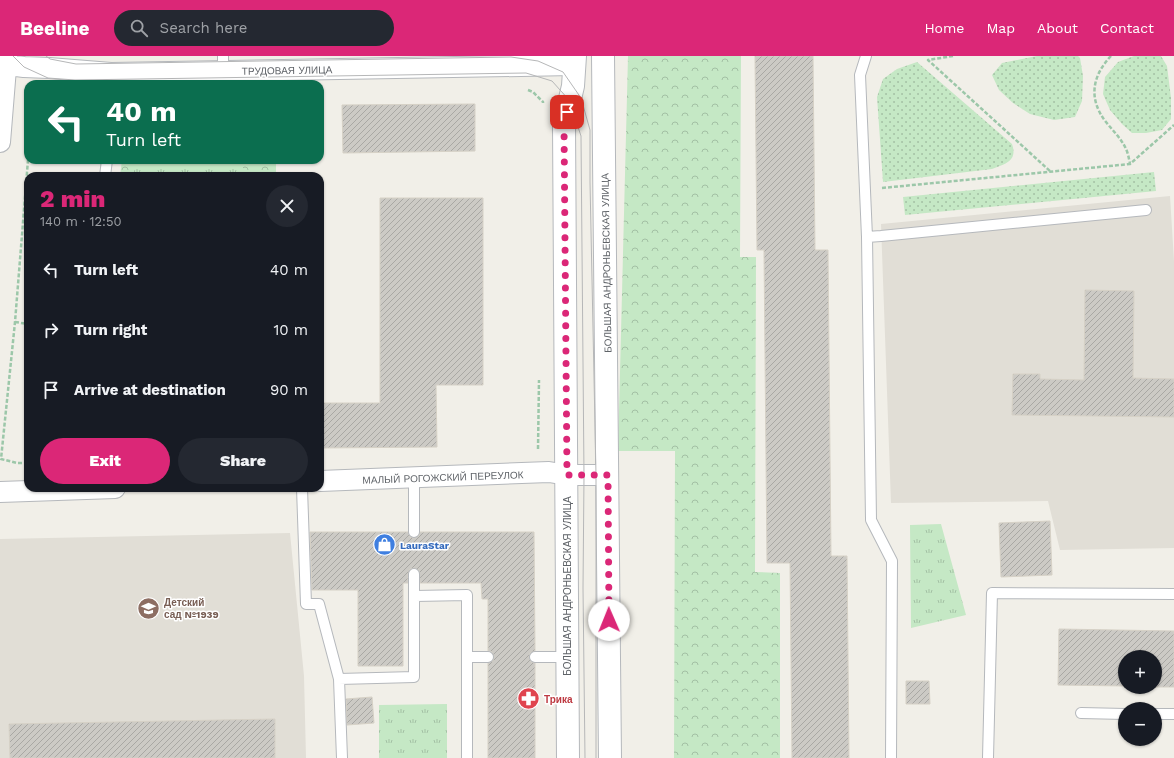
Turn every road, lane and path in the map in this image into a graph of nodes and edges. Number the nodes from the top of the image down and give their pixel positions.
1 (603, 56) edge
2 (866, 56) edge
3 (953, 56) edge
4 (1111, 56) edge
5 (574, 60) edge
6 (5, 61) edge
7 (223, 63) edge
8 (111, 78) edge
9 (526, 90) dead end
10 (543, 110) dead end
11 (1174, 125) edge
12 (0, 142) edge
13 (1130, 164) junction
14 (1051, 172) junction
15 (865, 190) junction
16 (24, 206) edge
17 (1146, 210) dead end
18 (867, 237) junction
19 (14, 322) junction
20 (24, 323) edge
21 (539, 379) dead end
22 (538, 450) dead end
23 (0, 459) edge
24 (24, 463) edge
25 (567, 475) junction
26 (608, 475) junction
27 (414, 478) junction
28 (324, 481) edge
29 (24, 491) edge
30 (0, 492) edge
31 (302, 492) edge
32 (414, 532) dead end
33 (414, 574) dead end
34 (1174, 594) edge
35 (415, 596) junction
36 (467, 657) junction
37 (488, 657) dead end
38 (535, 657) dead end
39 (568, 658) junction
40 (339, 679) junction
41 (1081, 713) dead end
42 (1118, 714) edge
43 (1162, 714) edge
44 (1174, 714) edge
45 (342, 758) edge
46 (468, 758) edge
47 (568, 758) edge
48 (610, 758) edge
49 (891, 758) edge
50 (988, 758) edge

1 - 26 street, БОЛЬШАЯ АНДРОНЬЕВСКАЯ УЛИЦА
2 - 15 lane
3 - 14 path
4 - 13 path
5 - 7 street, ТРУДОВАЯ УЛИЦА
5 - 25 street, БОЛЬШАЯ АНДРОНЬЕВСКАЯ УЛИЦА
6 - 8 street, ТРУДОВАЯ УЛИЦА
6 - 12 street
7 - 8 street, ТРУДОВАЯ УЛИЦА
9 - 10 path
11 - 13 path
13 - 14 path
14 - 15 path
15 - 18 lane
16 - 19 path
17 - 18 lane
18 - 49 lane
19 - 20 path
19 - 23 path
21 - 22 path
23 - 24 path
25 - 26 street, МАЛЫЙ РОГОЖСКИЙ ПЕРЕУЛОК
25 - 27 street, МАЛЫЙ РОГОЖСКИЙ ПЕРЕУЛОК
25 - 39 street, БОЛЬШАЯ АНДРОНЬЕВСКАЯ УЛИЦА
26 - 48 street, БОЛЬШАЯ АНДРОНЬЕВСКАЯ УЛИЦА
27 - 28 street, МАЛЫЙ РОГОЖСКИЙ ПЕРЕУЛОК
27 - 32 lane
29 - 30 street
31 - 40 lane
33 - 35 lane
34 - 50 lane
35 - 36 lane
35 - 40 lane
36 - 37 lane
36 - 46 lane
38 - 39 lane
39 - 47 street, БОЛЬШАЯ АНДРОНЬЕВСКАЯ УЛИЦА
40 - 45 lane
41 - 42 lane
43 - 44 lane

